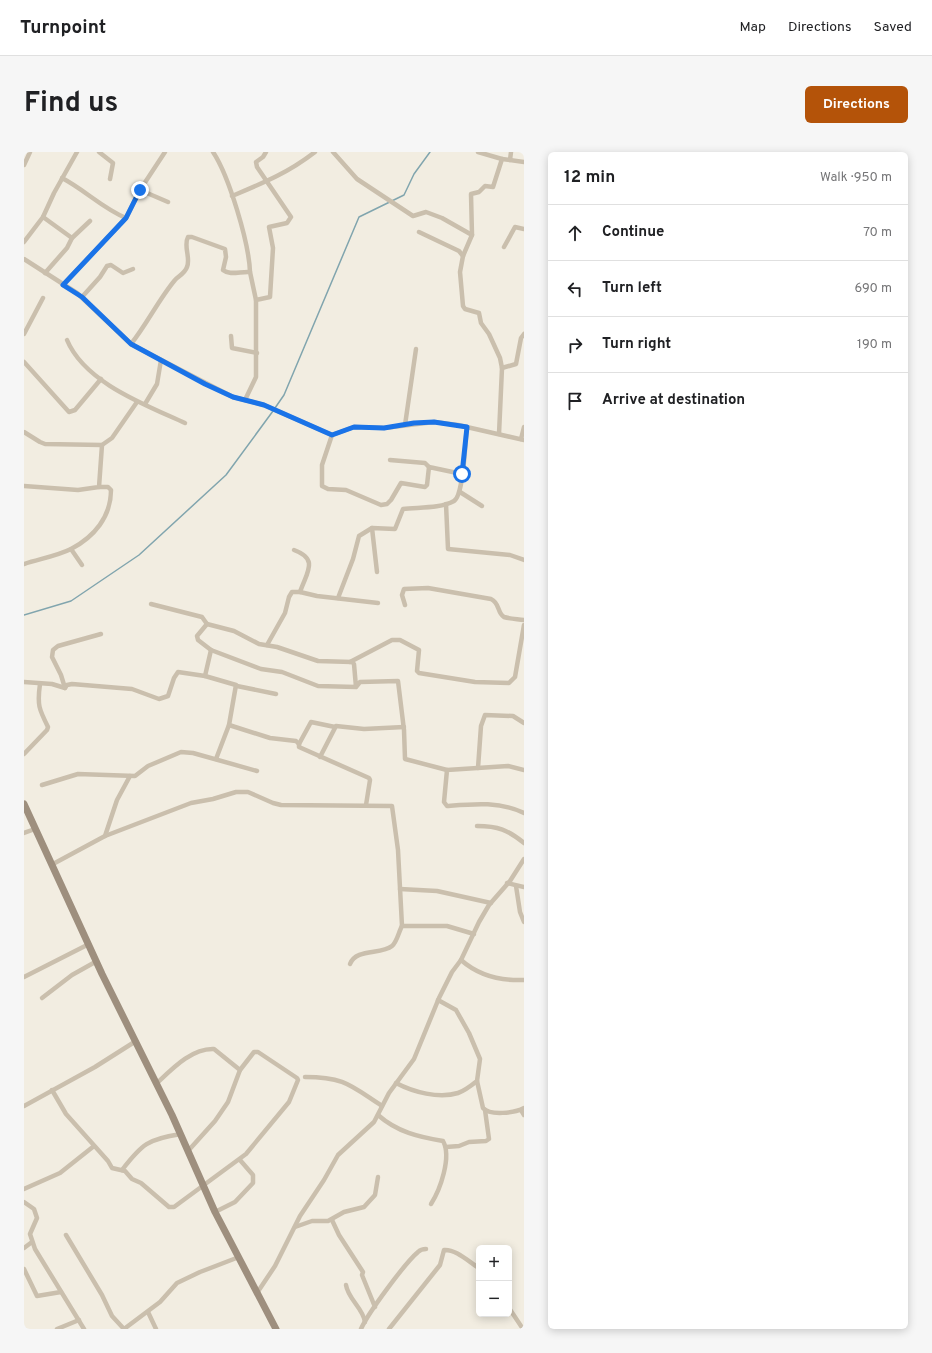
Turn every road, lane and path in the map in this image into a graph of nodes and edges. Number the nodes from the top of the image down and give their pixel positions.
1 (30, 152) edge
2 (77, 152) edge
3 (99, 152) edge
4 (165, 152) edge
5 (213, 152) edge
6 (266, 152) edge
7 (315, 152) edge
8 (478, 152) edge
9 (511, 152) edge
10 (335, 153) edge
11 (502, 159) junction
12 (510, 160) junction
13 (524, 162) edge
14 (24, 165) edge
15 (62, 178) junction
16 (110, 179) dead end
17 (266, 182) junction
18 (140, 190) junction
19 (232, 196) junction
20 (168, 202) dead end
21 (43, 217) junction
22 (126, 218) junction
23 (90, 221) dead end
24 (524, 230) edge
25 (419, 232) dead end
26 (472, 235) junction
27 (72, 238) junction
28 (24, 242) edge
29 (504, 247) dead end
30 (463, 256) junction
31 (24, 259) edge
32 (133, 269) dead end
33 (250, 272) junction
34 (45, 273) junction
35 (63, 285) junction
36 (82, 297) junction
37 (44, 298) dead end
38 (256, 300) junction
39 (24, 334) edge
40 (524, 334) edge
41 (231, 336) dead end
42 (67, 340) dead end
43 (131, 344) junction
44 (416, 348) dead end
45 (257, 353) junction
46 (161, 360) junction
47 (24, 362) edge
48 (502, 368) junction
49 (101, 379) junction
50 (245, 400) junction
51 (137, 402) junction
52 (145, 404) junction
53 (185, 423) dead end
54 (405, 425) junction
55 (467, 427) junction
56 (524, 427) edge
57 (24, 432) edge
58 (499, 434) junction
59 (332, 435) junction
60 (522, 439) edge
61 (102, 445) junction
62 (390, 460) dead end
63 (429, 467) junction
64 (462, 474) junction
65 (24, 486) edge
66 (99, 487) junction
67 (460, 492) junction
68 (446, 504) junction
69 (482, 506) dead end
70 (372, 528) junction
71 (71, 549) junction
72 (294, 550) dead end
73 (524, 560) edge
74 (24, 564) edge
75 (82, 565) dead end
76 (377, 572) dead end
77 (300, 592) junction
78 (338, 598) junction
79 (378, 603) dead end
80 (152, 604) dead end
81 (405, 605) dead end
82 (524, 620) edge
83 (207, 624) junction
84 (524, 625) edge
85 (101, 634) dead end
86 (267, 645) junction
87 (211, 650) junction
88 (350, 662) junction
89 (205, 676) junction
90 (24, 682) edge
91 (40, 684) junction
92 (237, 686) junction
93 (356, 687) junction
94 (65, 688) junction
95 (276, 694) dead end
96 (524, 723) edge
97 (229, 725) junction
98 (335, 727) junction
99 (404, 727) junction
100 (299, 744) junction
101 (24, 754) edge
102 (320, 757) junction
103 (216, 759) junction
104 (478, 768) junction
105 (257, 770) dead end
106 (447, 770) junction
107 (524, 770) edge
108 (130, 776) junction
109 (42, 785) dead end
110 (24, 804) edge
111 (366, 805) junction
112 (524, 813) edge
113 (477, 826) dead end
114 (35, 829) junction
115 (24, 833) edge
116 (105, 836) junction
117 (524, 843) edge
118 (524, 859) edge
119 (53, 864) junction
120 (507, 883) junction
121 (516, 886) junction
122 (524, 887) edge
123 (400, 889) junction
124 (491, 903) junction
125 (524, 922) edge
126 (402, 926) junction
127 (474, 934) junction
128 (89, 944) junction
129 (461, 960) junction
130 (97, 961) junction
131 (350, 964) dead end
132 (24, 977) edge
133 (524, 980) edge
134 (42, 998) dead end
135 (438, 1000) junction
136 (136, 1042) junction
137 (240, 1070) junction
138 (305, 1077) dead end
139 (477, 1081) junction
140 (396, 1083) junction
141 (156, 1084) junction
142 (52, 1090) junction
143 (24, 1106) edge
144 (382, 1106) junction
145 (522, 1109) edge
146 (485, 1110) junction
147 (378, 1115) junction
148 (524, 1115) edge
149 (180, 1134) junction
150 (94, 1146) junction
151 (446, 1147) junction
152 (188, 1151) junction
153 (240, 1160) junction
154 (122, 1170) junction
155 (378, 1177) dead end
156 (204, 1187) junction
157 (24, 1189) edge
158 (24, 1202) edge
159 (431, 1204) dead end
160 (215, 1212) junction
161 (332, 1220) junction
162 (295, 1227) junction
163 (66, 1235) dead end
164 (32, 1242) junction
165 (24, 1248) edge
166 (426, 1249) dead end
167 (239, 1257) junction
168 (476, 1266) edge
169 (24, 1269) edge
170 (346, 1285) dead end
171 (61, 1292) junction
172 (257, 1293) junction
173 (376, 1307) junction
174 (148, 1312) junction
175 (512, 1312) edge
176 (79, 1320) junction
177 (365, 1322) junction
178 (274, 1328) edge
179 (57, 1329) edge
180 (84, 1329) edge
181 (124, 1329) edge
182 (156, 1329) edge
183 (361, 1329) edge
184 (389, 1329) edge
185 (523, 1329) edge

1 - 14 street
2 - 15 street
3 - 16 street
4 - 18 street
5 - 19 street
6 - 17 street
7 - 17 street
8 - 11 street
9 - 12 street
10 - 26 street
11 - 12 street
11 - 26 street
12 - 13 street
15 - 21 street
15 - 22 street
17 - 19 street
17 - 38 street
18 - 20 street
18 - 22 street
19 - 33 street
21 - 27 street
21 - 28 street
22 - 35 street
23 - 27 street
24 - 29 street
25 - 30 street
26 - 30 street
27 - 34 street
30 - 48 street
31 - 34 street
32 - 36 street
33 - 38 street
33 - 43 street
34 - 35 street
35 - 36 street
36 - 43 street
37 - 39 street
38 - 45 street
40 - 48 street
41 - 45 street
42 - 49 street
43 - 46 street
44 - 54 street
45 - 50 street
46 - 50 street
46 - 52 street
47 - 49 street
48 - 58 street
49 - 51 street
50 - 59 street
51 - 52 street
51 - 61 street
52 - 53 street
54 - 55 street
54 - 59 street
55 - 58 street
55 - 64 street
56 - 60 street
57 - 61 street
58 - 60 street
59 - 63 street
61 - 66 street
62 - 63 street
63 - 64 street
64 - 67 street
65 - 66 street
66 - 71 street
67 - 68 street
67 - 69 street
68 - 70 street
68 - 73 street
70 - 76 street
70 - 78 street
71 - 74 street
71 - 75 street
72 - 77 street
77 - 78 street
77 - 86 street
78 - 79 street
80 - 83 street
81 - 82 street
83 - 86 street
83 - 87 street
84 - 88 street
85 - 94 street
86 - 88 street
87 - 89 street
87 - 93 street
88 - 93 street
89 - 92 street
89 - 94 street
90 - 91 street
91 - 94 street
91 - 101 street
92 - 95 street
92 - 97 street
93 - 99 street
96 - 104 street
97 - 100 street
97 - 103 street
98 - 99 street
98 - 100 street
98 - 102 street
99 - 106 street
100 - 102 street
102 - 111 street
103 - 105 street
103 - 108 street
104 - 106 street
104 - 107 street
106 - 112 street
108 - 109 street
108 - 116 street
110 - 114 main road
111 - 116 street
111 - 123 street
113 - 117 street
114 - 115 street
114 - 119 main road
116 - 119 street
118 - 120 street
119 - 128 main road
120 - 121 street
120 - 124 street
121 - 122 street
121 - 125 street
123 - 124 street
123 - 126 street
124 - 127 street
126 - 127 street
126 - 131 street
127 - 129 street
128 - 130 main road
128 - 132 street
129 - 133 street
129 - 135 street
130 - 134 street
130 - 136 main road
135 - 139 street
135 - 140 street
136 - 141 main road
136 - 142 street
137 - 141 street
137 - 152 street
137 - 153 street
138 - 144 street
139 - 140 street
139 - 146 street
140 - 144 street
141 - 149 main road
142 - 143 street
142 - 150 street
144 - 147 street
145 - 146 street
145 - 148 street
146 - 151 street
147 - 151 street
147 - 162 street
149 - 152 main road
149 - 154 street
150 - 154 street
150 - 157 street
151 - 159 street
152 - 156 main road
153 - 156 street
153 - 160 street
154 - 156 street
155 - 161 street
156 - 160 main road
158 - 164 street
160 - 167 main road
161 - 162 street
161 - 173 street
162 - 172 street
163 - 181 street
164 - 165 street
164 - 171 street
166 - 173 street
167 - 172 main road
167 - 174 street
168 - 184 street
169 - 171 street
170 - 177 street
171 - 176 street
172 - 178 main road
173 - 177 street
174 - 181 street
174 - 182 street
175 - 185 street
176 - 179 street
176 - 180 street
177 - 183 street

